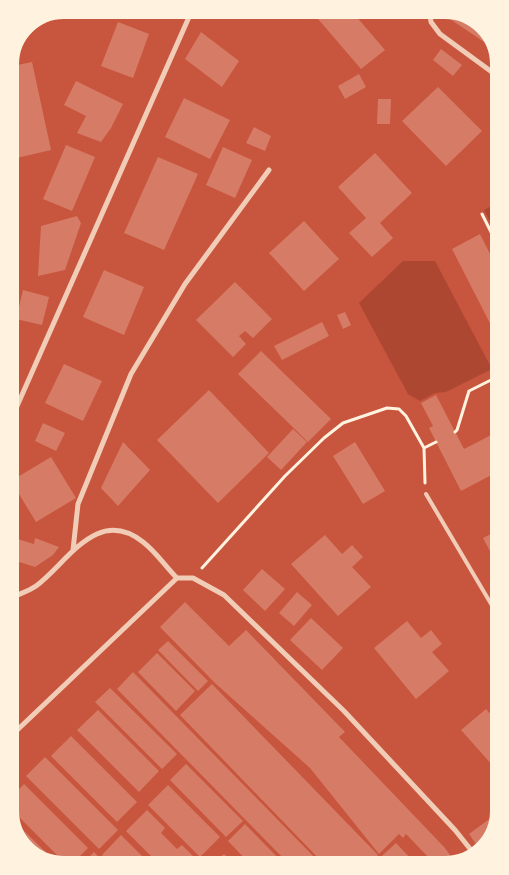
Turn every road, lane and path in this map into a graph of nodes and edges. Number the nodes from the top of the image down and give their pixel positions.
1 (190, 16) edge
2 (430, 16) edge
3 (493, 73) edge
4 (269, 170) dead end
5 (482, 214) dead end
6 (493, 236) edge
7 (493, 379) edge
8 (16, 408) edge
9 (455, 432) dead end
10 (436, 442) dead end
11 (424, 448) junction
12 (426, 494) joint
13 (73, 550) junction
14 (212, 558) dead end
15 (177, 578) junction
16 (16, 596) edge
17 (493, 607) edge
18 (16, 731) edge
19 (471, 851) edge

1 - 8 street
2 - 3 street
4 - 13 street
5 - 6 path
7 - 9 path
10 - 11 path
11 - 12 path
11 - 14 path
12 - 17 lane
13 - 15 street
13 - 16 street
15 - 18 street
15 - 19 street

